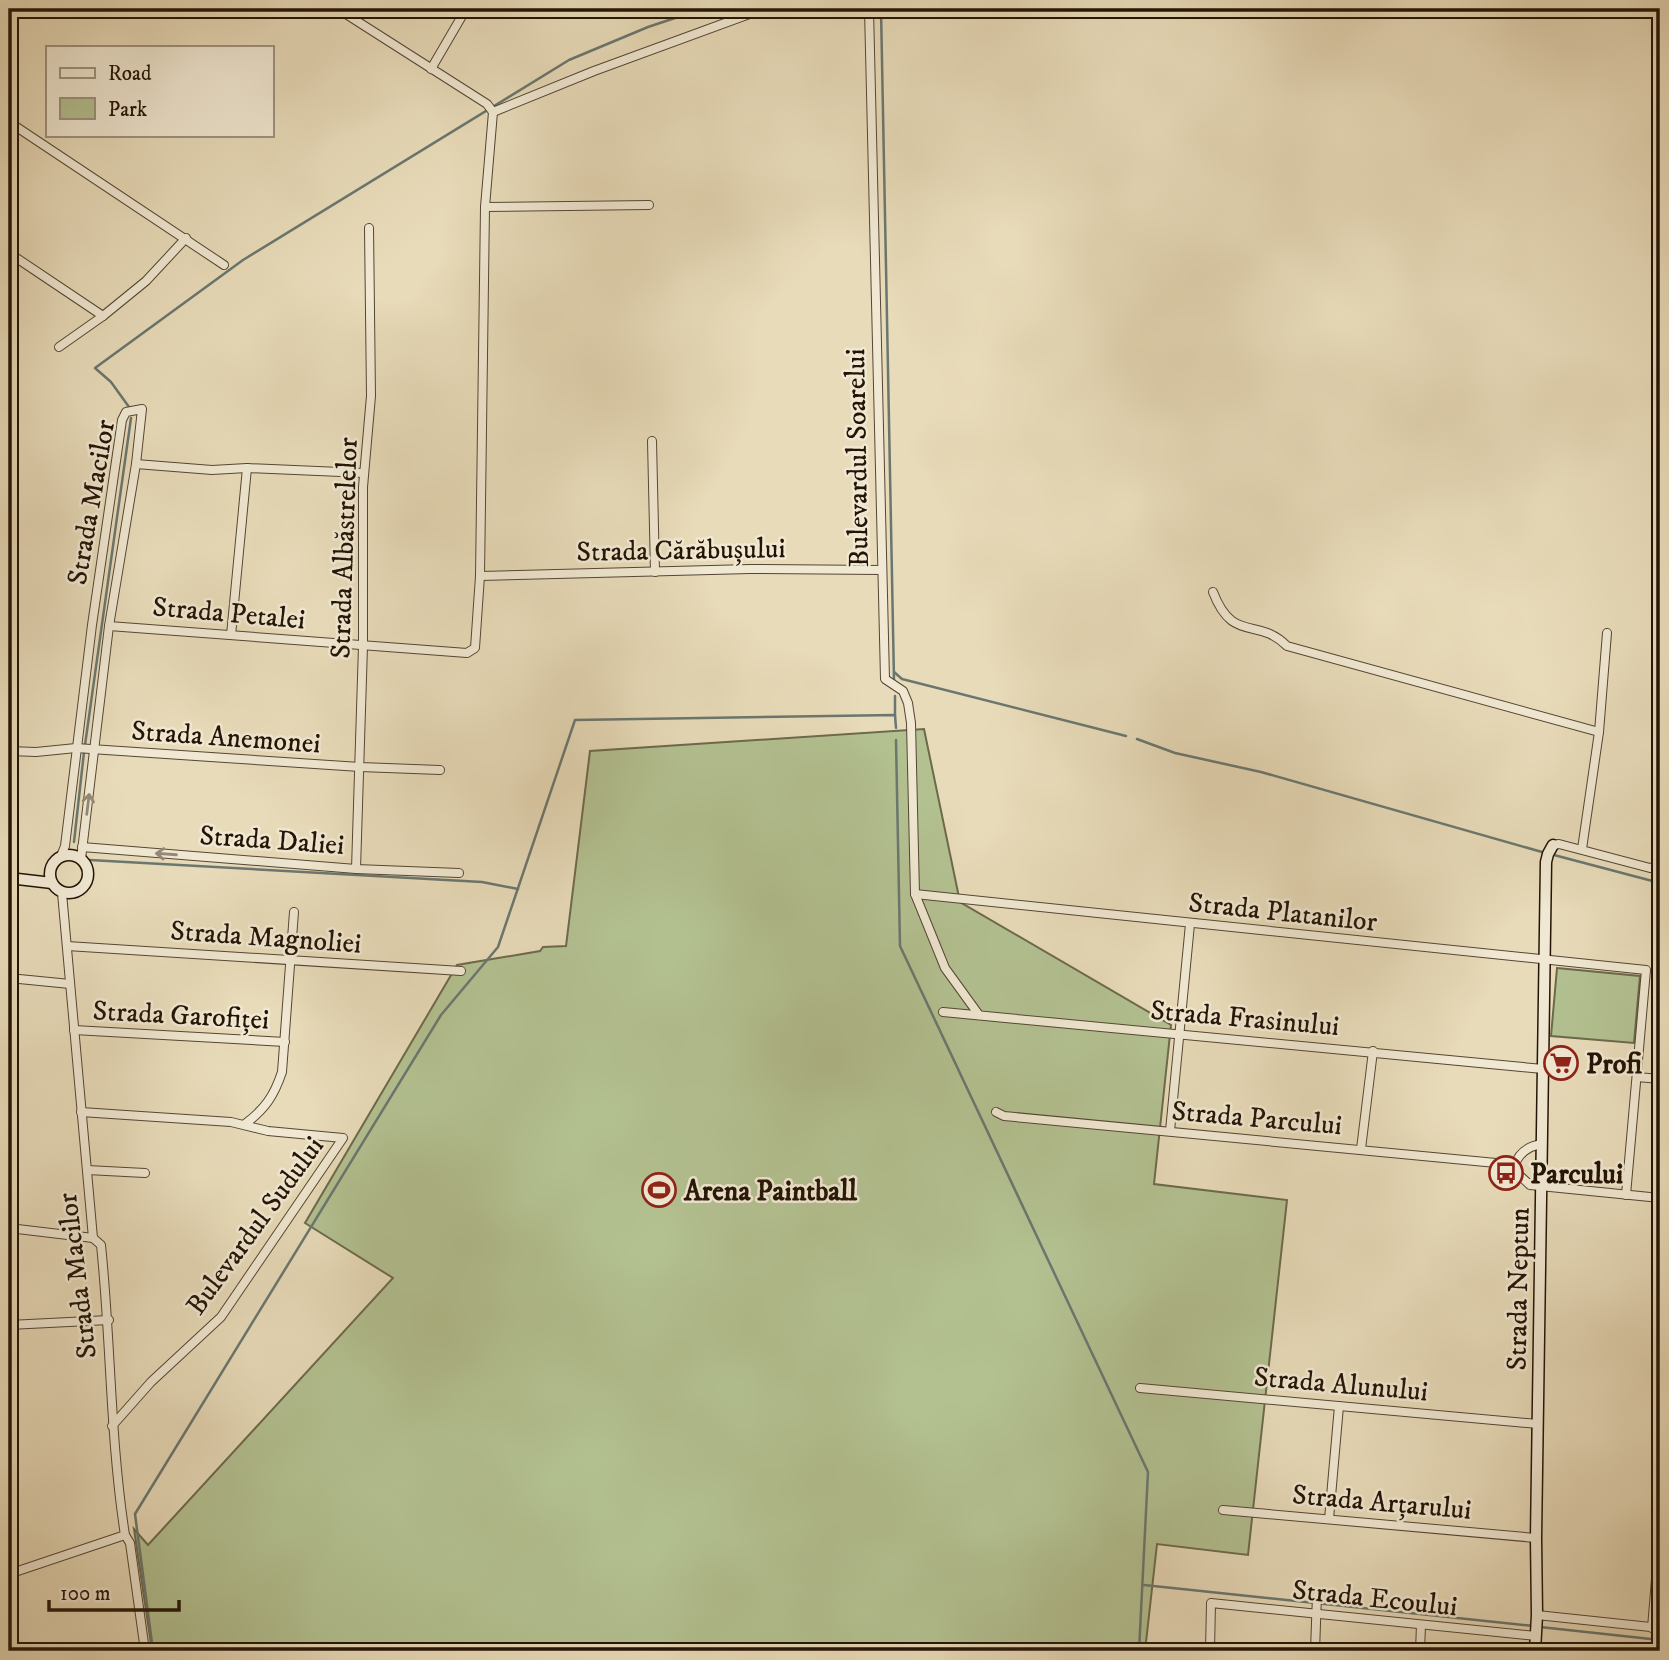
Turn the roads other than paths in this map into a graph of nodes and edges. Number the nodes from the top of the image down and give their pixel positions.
1 (338, 9) edge
2 (466, 9) edge
3 (762, 9) edge
4 (869, 9) edge
5 (431, 69) junction
6 (493, 112) junction
7 (9, 122) edge
8 (649, 205) dead end
9 (485, 207) junction
10 (369, 228) dead end
11 (186, 238) junction
12 (9, 253) edge
13 (224, 265) dead end
14 (103, 316) junction
15 (58, 347) dead end
16 (652, 441) dead end
17 (136, 464) junction
18 (247, 468) junction
19 (364, 473) junction
20 (882, 570) junction
21 (655, 572) junction
22 (480, 576) junction
23 (1213, 592) dead end
24 (109, 625) junction
25 (1607, 633) dead end
26 (231, 635) junction
27 (363, 646) junction
28 (1599, 732) junction
29 (78, 748) junction
30 (92, 750) junction
31 (9, 751) edge
32 (360, 767) junction
33 (440, 770) dead end
34 (1553, 845) joint
35 (1582, 849) junction
36 (82, 853) junction
37 (61, 856) junction
38 (1660, 866) edge
39 (356, 869) junction
40 (459, 873) dead end
41 (9, 878) edge
42 (52, 883) junction
43 (62, 893) junction
44 (915, 894) junction
45 (294, 912) dead end
46 (1189, 924) junction
47 (67, 946) junction
48 (291, 960) junction
49 (1545, 960) junction
50 (461, 971) dead end
51 (9, 978) edge
52 (70, 984) junction
53 (943, 1012) dead end
54 (979, 1015) junction
55 (74, 1030) junction
56 (1179, 1034) junction
57 (285, 1042) junction
58 (1373, 1051) junction
59 (1543, 1069) junction
60 (1637, 1077) junction
61 (1660, 1079) edge
62 (82, 1112) junction
63 (996, 1112) dead end
64 (245, 1124) junction
65 (1170, 1131) junction
66 (1542, 1144) junction
67 (1362, 1149) junction
68 (1514, 1167) junction
69 (86, 1170) junction
70 (145, 1173) dead end
71 (1541, 1187) junction
72 (1626, 1195) junction
73 (1660, 1198) edge
74 (9, 1228) edge
75 (93, 1238) junction
76 (109, 1320) junction
77 (9, 1325) edge
78 (1140, 1388) dead end
79 (1339, 1406) junction
80 (1538, 1424) junction
81 (112, 1426) junction
82 (1223, 1510) dead end
83 (1329, 1520) junction
84 (125, 1535) junction
85 (1536, 1538) junction
86 (1659, 1543) edge
87 (9, 1574) edge
88 (1317, 1597) dead end
89 (1316, 1612) junction
90 (1421, 1625) junction
91 (1536, 1626) junction
92 (1656, 1628) edge
93 (145, 1651) edge
94 (1210, 1651) edge
95 (1315, 1651) edge
96 (1420, 1651) edge
97 (1535, 1651) edge

1 - 5 street
2 - 5 street
3 - 6 street
4 - 20 street, Bulevardul Soarelui
5 - 6 street
6 - 9 street
7 - 11 street
8 - 9 street
9 - 22 street
10 - 19 street, Strada Albăstrelelor
11 - 13 street
11 - 14 street
12 - 14 street
14 - 15 street
16 - 21 street
17 - 18 street
17 - 24 street, Strada Macilor
17 - 29 street, Strada Macilor
18 - 19 street
18 - 26 street
19 - 27 street, Strada Albăstrelelor
20 - 21 street, Strada Cărăbușului
20 - 44 street, Bulevardul Soarelui
21 - 22 street, Strada Cărăbușului
22 - 27 street, Strada Petalei
23 - 28 street
24 - 26 street, Strada Petalei
24 - 30 street, Strada Macilor
25 - 28 street
26 - 27 street, Strada Petalei
27 - 32 street, Strada Albăstrelelor
28 - 35 street
29 - 30 street, Strada Anemonei
29 - 31 street, Strada Anemonei
29 - 37 street, Strada Macilor
30 - 32 street, Strada Anemonei
36 -> 30 street, Strada Macilor
32 - 33 street, Strada Anemonei
32 - 39 street, Strada Albăstrelelor
34 - 35 street
34 - 49 street, Strada Neptun
35 - 38 street
36 - 37 street
39 -> 36 street, Strada Daliei
36 - 43 street
37 - 42 street
39 - 40 street, Strada Daliei
41 - 42 street
42 - 43 street
43 - 47 street, Strada Macilor
44 - 46 street, Strada Platanilor
44 - 54 street
45 - 48 street
46 - 49 street, Strada Platanilor
46 - 56 street
47 - 48 street, Strada Magnoliei
47 - 52 street, Strada Macilor
48 - 50 street, Strada Magnoliei
48 - 57 street
49 - 59 street, Strada Neptun
49 - 60 street, Strada Platanilor
51 - 52 street
52 - 55 street, Strada Macilor
53 - 54 street, Strada Frasinului
54 - 56 street, Strada Frasinului
55 - 57 street, Strada Garofiței
55 - 62 street, Strada Macilor
56 - 58 street, Strada Frasinului
56 - 65 street
57 - 64 street
58 - 59 street, Strada Frasinului
58 - 67 street
59 - 66 street, Strada Neptun
60 - 61 street
60 - 72 street
62 - 64 street
62 - 69 street, Strada Macilor
63 - 65 street, Strada Parcului
64 - 81 street, Bulevardul Sudului
65 - 67 street, Strada Parcului
66 - 68 street
66 - 71 street, Strada Neptun
67 - 68 street, Strada Parcului
68 - 71 street, Strada Parcului
69 - 70 street
69 - 75 street, Strada Macilor
71 - 72 street
71 - 80 street, Strada Neptun
72 - 73 street
74 - 75 street
75 - 76 street, Strada Macilor
76 - 77 street
76 - 81 street, Strada Macilor
78 - 79 street, Strada Alunului
79 - 80 street, Strada Alunului
79 - 83 street
80 - 85 street, Strada Neptun
81 - 84 street, Strada Macilor
82 - 83 street, Strada Arțarului
83 - 85 street, Strada Arțarului
84 - 87 street
84 - 93 street, Strada Macilor
85 - 91 street, Strada Neptun
86 - 92 street
88 - 89 street
89 - 90 street, Strada Ecoului
89 - 94 street, Strada Ecoului
89 - 95 street
90 - 91 street, Strada Ecoului
90 - 96 street
91 - 92 street, Strada Ecoului
91 - 97 street, Strada Neptun

